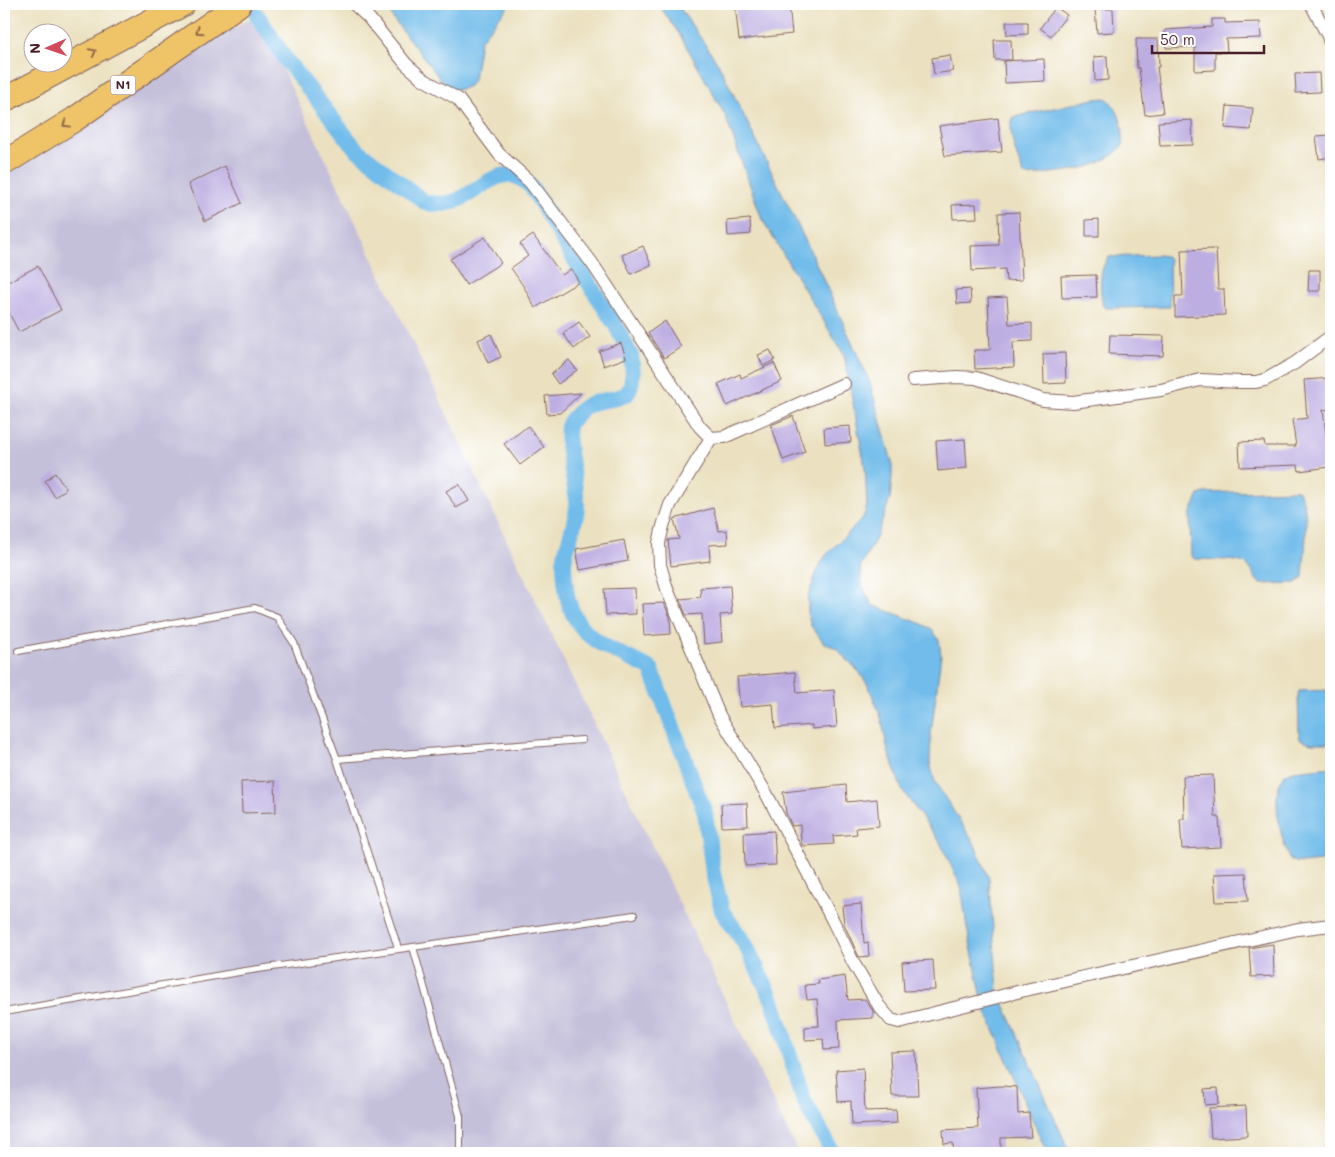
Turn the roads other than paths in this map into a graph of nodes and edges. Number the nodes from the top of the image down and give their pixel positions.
1 (183, 4) edge
2 (239, 4) edge
3 (354, 4) edge
4 (1312, 4) edge
5 (1331, 46) edge
6 (4, 100) edge
7 (4, 163) edge
8 (1331, 336) edge
9 (913, 380) dead end
10 (844, 384) dead end
11 (711, 438) junction
12 (18, 651) dead end
13 (582, 740) dead end
14 (337, 759) junction
15 (634, 915) dead end
16 (1331, 925) edge
17 (413, 947) junction
18 (398, 948) junction
19 (4, 1012) edge
20 (460, 1153) edge

6 -> 1 highway
2 -> 7 highway, N1
3 - 11 street
4 - 5 street
8 - 9 street
10 - 11 street
11 - 16 street
12 - 14 lane
13 - 14 lane
14 - 18 lane
15 - 17 lane
17 - 18 lane
17 - 20 lane
18 - 19 lane

